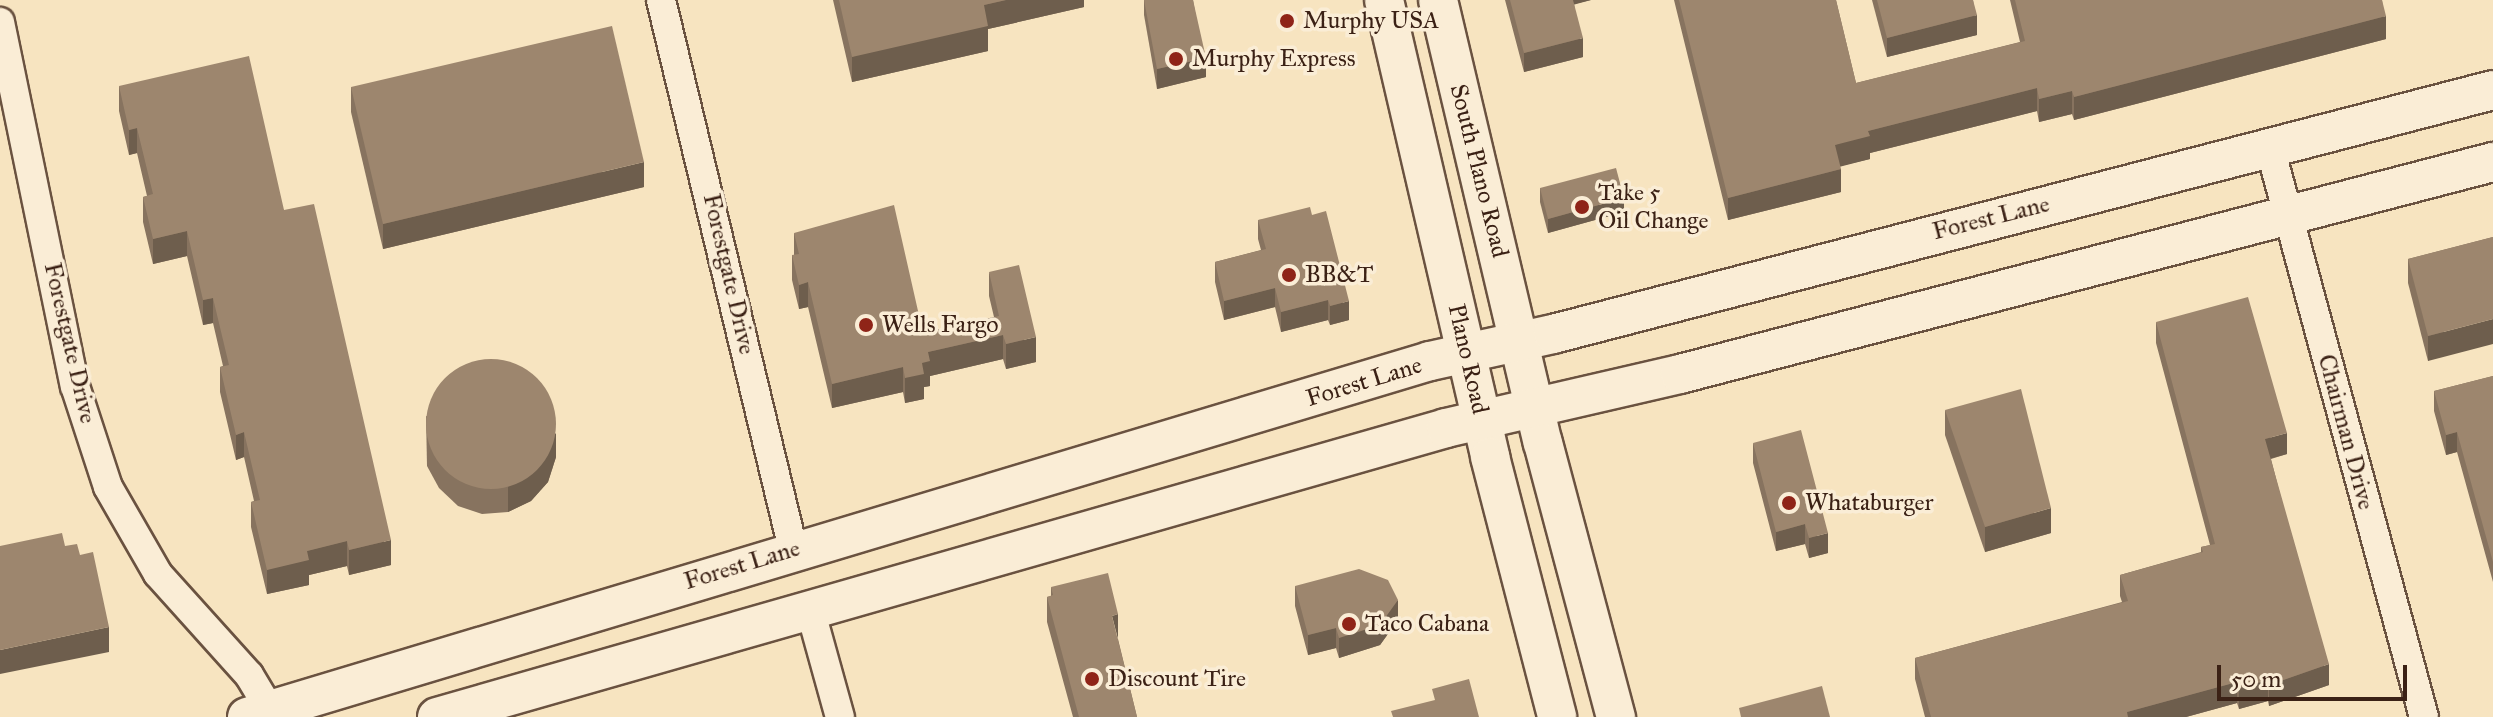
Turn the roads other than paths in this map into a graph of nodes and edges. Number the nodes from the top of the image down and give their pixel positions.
1 (661, 0) edge
2 (1384, 0) edge
3 (1438, 0) edge
4 (0, 22) edge
5 (2493, 90) edge
6 (2270, 148) junction
7 (2493, 162) edge
8 (2289, 216) junction
9 (1521, 342) junction
10 (1467, 353) junction
11 (1535, 409) junction
12 (1482, 421) junction
13 (793, 549) junction
14 (810, 609) junction
15 (263, 714) edge
16 (437, 717) edge
17 (840, 717) edge
18 (1557, 717) edge
19 (1616, 717) edge
20 (2424, 717) edge

1 - 13 street, Forestgate Drive
2 - 10 main road, Plano Road
3 - 9 main road, South Plano Road
4 - 15 street, Forestgate Drive
5 - 6 main road, Forest Lane
6 - 8 street, Chairman Drive
6 - 9 main road, Forest Lane
7 - 8 main road
8 - 11 main road
8 - 20 street, Chairman Drive
9 - 10 main road, Forest Lane
9 - 11 main road
10 - 12 main road, Plano Road
10 - 13 main road, Forest Lane
11 - 12 main road
11 - 19 main road
12 - 14 main road
12 - 18 main road, Plano Road
13 - 14 main road
13 - 15 main road, Forest Lane
14 - 16 main road
14 - 17 street

